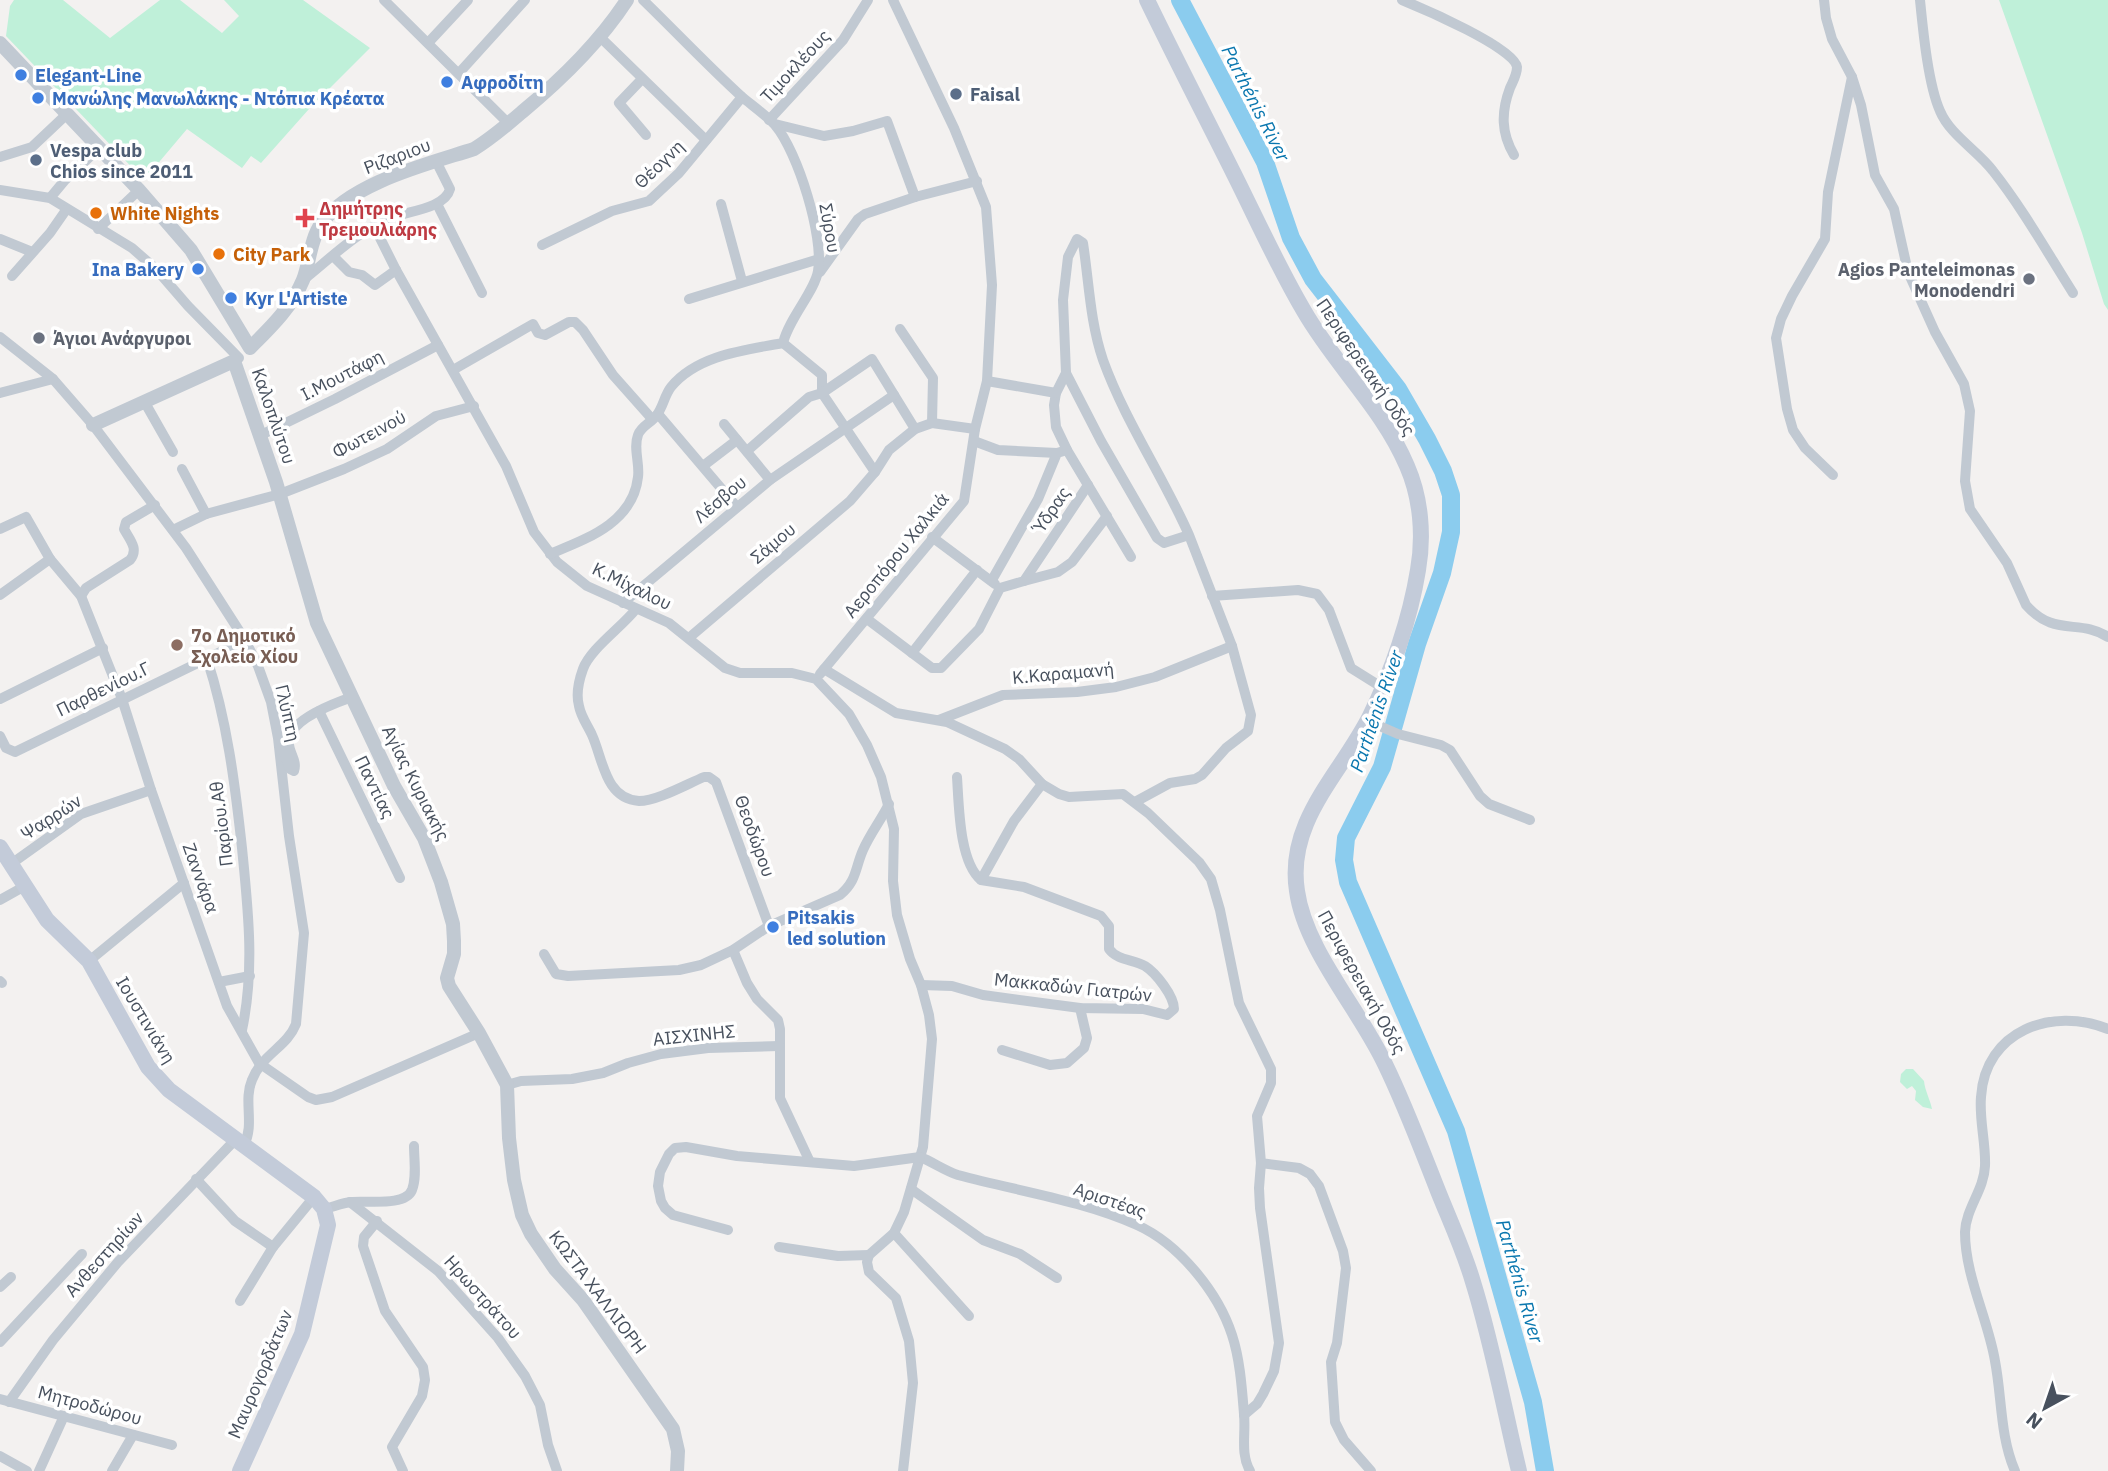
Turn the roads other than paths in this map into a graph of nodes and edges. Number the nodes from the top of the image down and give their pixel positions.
1 (384, 0) edge
2 (467, 0) edge
3 (525, 0) edge
4 (627, 0) edge
5 (643, 0) edge
6 (868, 0) edge
7 (893, 0) edge
8 (1147, 0) edge
9 (1402, 0) edge
10 (1825, 0) edge
11 (1920, 0) edge
12 (600, 37) junction
13 (0, 43) edge
14 (428, 43) junction
15 (459, 73) junction
16 (1852, 77) junction
17 (642, 79) junction
18 (742, 97) junction
19 (67, 114) junction
20 (772, 122) junction
21 (509, 124) junction
22 (646, 135) dead end
23 (706, 140) junction
24 (99, 148) junction
25 (1514, 155) dead end
26 (0, 157) edge
27 (436, 161) junction
28 (977, 181) junction
29 (0, 190) edge
30 (139, 190) junction
31 (915, 197) junction
32 (50, 198) junction
33 (437, 204) junction
34 (721, 204) dead end
35 (66, 210) junction
36 (374, 226) junction
37 (98, 229) junction
38 (0, 239) edge
39 (542, 245) dead end
40 (32, 252) junction
41 (333, 256) junction
42 (819, 259) junction
43 (396, 270) junction
44 (818, 275) junction
45 (12, 276) dead end
46 (303, 281) junction
47 (742, 281) junction
48 (482, 293) dead end
49 (2073, 293) dead end
50 (689, 299) dead end
51 (900, 329) dead end
52 (0, 337) edge
53 (783, 343) junction
54 (438, 345) junction
55 (241, 356) junction
56 (453, 370) junction
57 (1066, 373) junction
58 (53, 379) junction
59 (987, 381) junction
60 (0, 393) edge
61 (821, 393) junction
62 (1056, 393) junction
63 (894, 395) junction
64 (144, 401) junction
65 (474, 406) junction
66 (655, 417) junction
67 (932, 423) junction
68 (724, 424) dead end
69 (93, 425) junction
70 (844, 429) junction
71 (915, 429) junction
72 (975, 429) junction
73 (261, 435) junction
74 (737, 440) junction
75 (974, 441) junction
76 (747, 451) junction
77 (173, 452) dead end
78 (1062, 452) junction
79 (703, 466) junction
80 (182, 470) dead end
81 (875, 472) junction
82 (1833, 475) dead end
83 (770, 480) junction
84 (1088, 485) junction
85 (280, 494) junction
86 (155, 505) junction
87 (737, 507) junction
88 (206, 514) junction
89 (1107, 516) junction
90 (0, 529) edge
91 (173, 530) junction
92 (1189, 536) junction
93 (932, 537) junction
94 (550, 554) junction
95 (1130, 557) dead end
96 (50, 559) junction
97 (977, 570) junction
98 (1024, 581) junction
99 (996, 584) junction
100 (0, 595) edge
101 (81, 596) junction
102 (1212, 596) junction
103 (623, 603) junction
104 (636, 609) junction
105 (867, 619) junction
106 (2108, 637) edge
107 (690, 638) junction
108 (245, 639) junction
109 (1232, 646) junction
110 (103, 648) junction
111 (912, 653) junction
112 (207, 659) junction
113 (824, 669) junction
114 (816, 679) junction
115 (1383, 688) junction
116 (352, 697) junction
117 (0, 699) edge
118 (122, 699) junction
119 (319, 711) junction
120 (937, 721) junction
121 (1373, 723) junction
122 (0, 736) edge
123 (278, 738) junction
124 (957, 777) dead end
125 (1042, 784) junction
126 (151, 790) junction
127 (1135, 802) junction
128 (889, 804) junction
129 (1530, 820) dead end
130 (0, 847) edge
131 (11, 864) junction
132 (400, 878) dead end
133 (981, 880) junction
134 (184, 883) junction
135 (24, 886) junction
136 (0, 901) edge
137 (769, 926) junction
138 (733, 950) junction
139 (544, 954) dead end
140 (89, 961) junction
141 (250, 976) junction
142 (219, 982) junction
143 (921, 985) junction
144 (1080, 1008) junction
145 (2108, 1029) edge
146 (242, 1030) junction
147 (479, 1033) junction
148 (779, 1046) junction
149 (1002, 1050) dead end
150 (259, 1063) junction
151 (507, 1085) junction
152 (240, 1142) junction
153 (414, 1146) dead end
154 (920, 1157) junction
155 (810, 1162) junction
156 (1261, 1163) junction
157 (196, 1180) junction
158 (911, 1189) junction
159 (350, 1202) junction
160 (319, 1203) junction
161 (377, 1221) junction
162 (728, 1230) dead end
163 (894, 1233) junction
164 (273, 1247) junction
165 (779, 1247) dead end
166 (82, 1254) dead end
167 (869, 1255) junction
168 (11, 1277) dead end
169 (1057, 1279) dead end
170 (0, 1287) edge
171 (240, 1301) dead end
172 (970, 1316) dead end
173 (0, 1342) edge
174 (4, 1401) edge
175 (1244, 1415) junction
176 (64, 1416) junction
177 (133, 1435) junction
178 (172, 1445) dead end
179 (0, 1456) edge
180 (27, 1471) edge
181 (40, 1471) edge
182 (112, 1471) edge
183 (240, 1471) edge
184 (403, 1471) edge
185 (557, 1471) edge
186 (677, 1471) edge
187 (903, 1471) edge
188 (1250, 1471) edge
189 (1371, 1471) edge
190 (1519, 1471) edge
191 (2015, 1471) edge

1 - 14 street
2 - 14 street
3 - 15 street
4 - 12 street, Ριζαριου
5 - 18 street
6 - 20 street, Τιμοκλέους
7 - 28 street, Αεροπόρου Χαλκιά
8 - 115 main road, Περιφερειακή Οδός
9 - 25 street
10 - 16 street
11 - 49 street
12 - 17 street
12 - 21 street, Ριζαριου
13 - 19 street
14 - 15 street
15 - 21 street
16 - 82 street
16 - 106 street
17 - 22 street
17 - 23 street
18 - 20 street
18 - 23 street, Θέογνη
19 - 24 street
19 - 26 street
20 - 31 street
20 - 42 street, Σύρου
21 - 27 street, Ριζαριου
23 - 39 street, Θέογνη
24 - 30 street
24 - 32 street
27 - 33 street
27 - 46 street, Ριζαριου
28 - 31 street
28 - 59 street, Αεροπόρου Χαλκιά
29 - 32 street, Καλοπλύτου
30 - 37 street
30 - 55 street
31 - 44 street
32 - 35 street, Καλοπλύτου
33 - 36 street
33 - 48 street
34 - 47 street
35 - 37 street, Καλοπλύτου
35 - 40 street
36 - 41 street
36 - 43 street, Κ.Μίχαλου
37 - 55 street, Καλοπλύτου
38 - 40 street
40 - 45 street
41 - 43 street
41 - 46 street
42 - 44 street, Σύρου
42 - 47 street
43 - 54 street, Κ.Μίχαλου
44 - 53 street, Σύρου
46 - 55 street, Ριζαριου
47 - 50 street
51 - 67 street
52 - 58 street, Γλύπτη
53 - 61 street
53 - 66 street
54 - 56 street, Κ.Μίχαλου
54 - 73 street, Ι.Μουτάφη
55 - 64 street
55 - 73 street, Καλοπλύτου
56 - 65 street, Κ.Μίχαλου
56 - 66 street
57 - 62 street, Ύδρας
57 - 92 street
57 - 92 street
58 - 60 street
58 - 69 street, Γλύπτη
59 - 62 street
59 - 72 street, Αεροπόρου Χαλκιά
61 - 63 street
61 - 70 street
61 - 76 street
62 - 78 street, Ύδρας
63 - 70 street, Λέσβου
63 - 71 street
64 - 69 street
64 - 77 street
65 - 85 street, Φωτεινού
65 - 94 street, Κ.Μίχαλου
66 - 79 street
66 - 94 street
67 - 71 street
67 - 72 street
68 - 74 street
69 - 86 street, Γλύπτη
70 - 81 street
70 - 83 street, Λέσβου
71 - 81 street, Σάμου
72 - 75 street, Αεροπόρου Χαλκιά
73 - 85 street, Καλοπλύτου
74 - 76 street
74 - 79 street
75 - 78 street
75 - 93 street, Αεροπόρου Χαλκιά
76 - 83 street
78 - 84 street, Ύδρας
78 - 99 street
79 - 87 street
80 - 88 street
81 - 107 street, Σάμου
83 - 87 street, Λέσβου
84 - 89 street
84 - 98 street, Ύδρας
85 - 88 street, Φωτεινού
85 - 116 street, Αγίας Κυριακής
86 - 91 street, Γλύπτη
86 - 101 street
87 - 103 street, Λέσβου
88 - 91 street, Φωτεινού
89 - 95 street
89 - 98 street
90 - 96 street, Ζαννάρα
91 - 108 street, Γλύπτη
92 - 102 street
93 - 97 street
93 - 105 street, Αεροπόρου Χαλκιά
94 - 103 street, Κ.Μίχαλου
96 - 100 street
96 - 101 street, Ζαννάρα
97 - 99 street
97 - 111 street
98 - 99 street
99 - 111 street
101 - 110 street, Ζαννάρα
102 - 109 street
102 - 115 street
103 - 104 street, Κ.Μίχαλου
104 - 107 street, Κ.Μίχαλου
104 - 137 street, Θεοδώρου
105 - 111 street
105 - 113 street, Αεροπόρου Χαλκιά
107 - 114 street, Κ.Μίχαλου
108 - 112 street, Παρθενίου.Γ
108 - 123 street, Γλύπτη
109 - 120 street, Κ.Καραμανή
109 - 127 street
110 - 117 street
110 - 118 street, Ζαννάρα
112 - 118 street, Παρθενίου.Γ
112 - 141 street, Παρίου.Αθ
113 - 114 street, Αεροπόρου Χαλκιά
113 - 120 street
114 - 128 street
115 - 121 main road, Περιφερειακή Οδός
116 - 119 street
116 - 147 street, Αγίας Κυριακής
118 - 122 street, Παρθενίου.Γ
118 - 126 street, Ζαννάρα
119 - 123 street
119 - 132 street, Παντίας
120 - 125 street
121 - 129 street
121 - 190 main road, Περιφερειακή Οδός
123 - 150 street, Γλύπτη
124 - 133 street
125 - 127 street
125 - 133 street
126 - 131 street, Ψαρρών
126 - 134 street, Ζαννάρα
127 - 156 street
128 - 137 street
128 - 143 street
130 - 131 main road, Ιουστινιάνη
131 - 135 main road, Ιουστινιάνη
133 - 144 street, Μακκαδών Γιατρών
134 - 140 street
134 - 142 street, Ζαννάρα
135 - 136 street
135 - 140 main road, Ιουστινιάνη
137 - 138 street
138 - 139 street
138 - 148 street
140 - 152 main road, Ιουστινιάνη
141 - 142 street
141 - 146 street, Παρίου.Αθ
142 - 146 street, Ζαννάρα
143 - 144 street, Μακκαδών Γιατρών
143 - 154 street
144 - 149 street
145 - 191 street
146 - 150 street, Ζαννάρα
147 - 150 street
147 - 151 street, Αγίας Κυριακής
148 - 151 street, ΑΙΣΧΙΝΗΣ
148 - 155 street
150 - 152 street
151 - 186 street, ΚΩΣΤΑ ΧΑΛΛΙΟΡΗ
152 - 157 street, Ανθεστηρίων
152 - 160 main road, Ιουστινιάνη
153 - 159 street
154 - 155 street
154 - 158 street
154 - 175 street, Αριστέας
155 - 162 street
156 - 175 street
156 - 189 street
157 - 164 street
157 - 174 street, Ανθεστηρίων
158 - 163 street
158 - 169 street
159 - 160 street
159 - 161 street, Ηρωστράτου
160 - 164 street
160 - 183 main road, Μαυρογορδάτων
161 - 184 street
161 - 185 street, Ηρωστράτου
163 - 167 street
163 - 172 street
164 - 171 street
165 - 167 street
166 - 173 street
167 - 187 street
168 - 170 street
174 - 176 street, Μητροδώρου
175 - 188 street, Αριστέας
176 - 177 street, Μητροδώρου
176 - 181 street
177 - 178 street, Μητροδώρου
177 - 182 street
179 - 180 street

